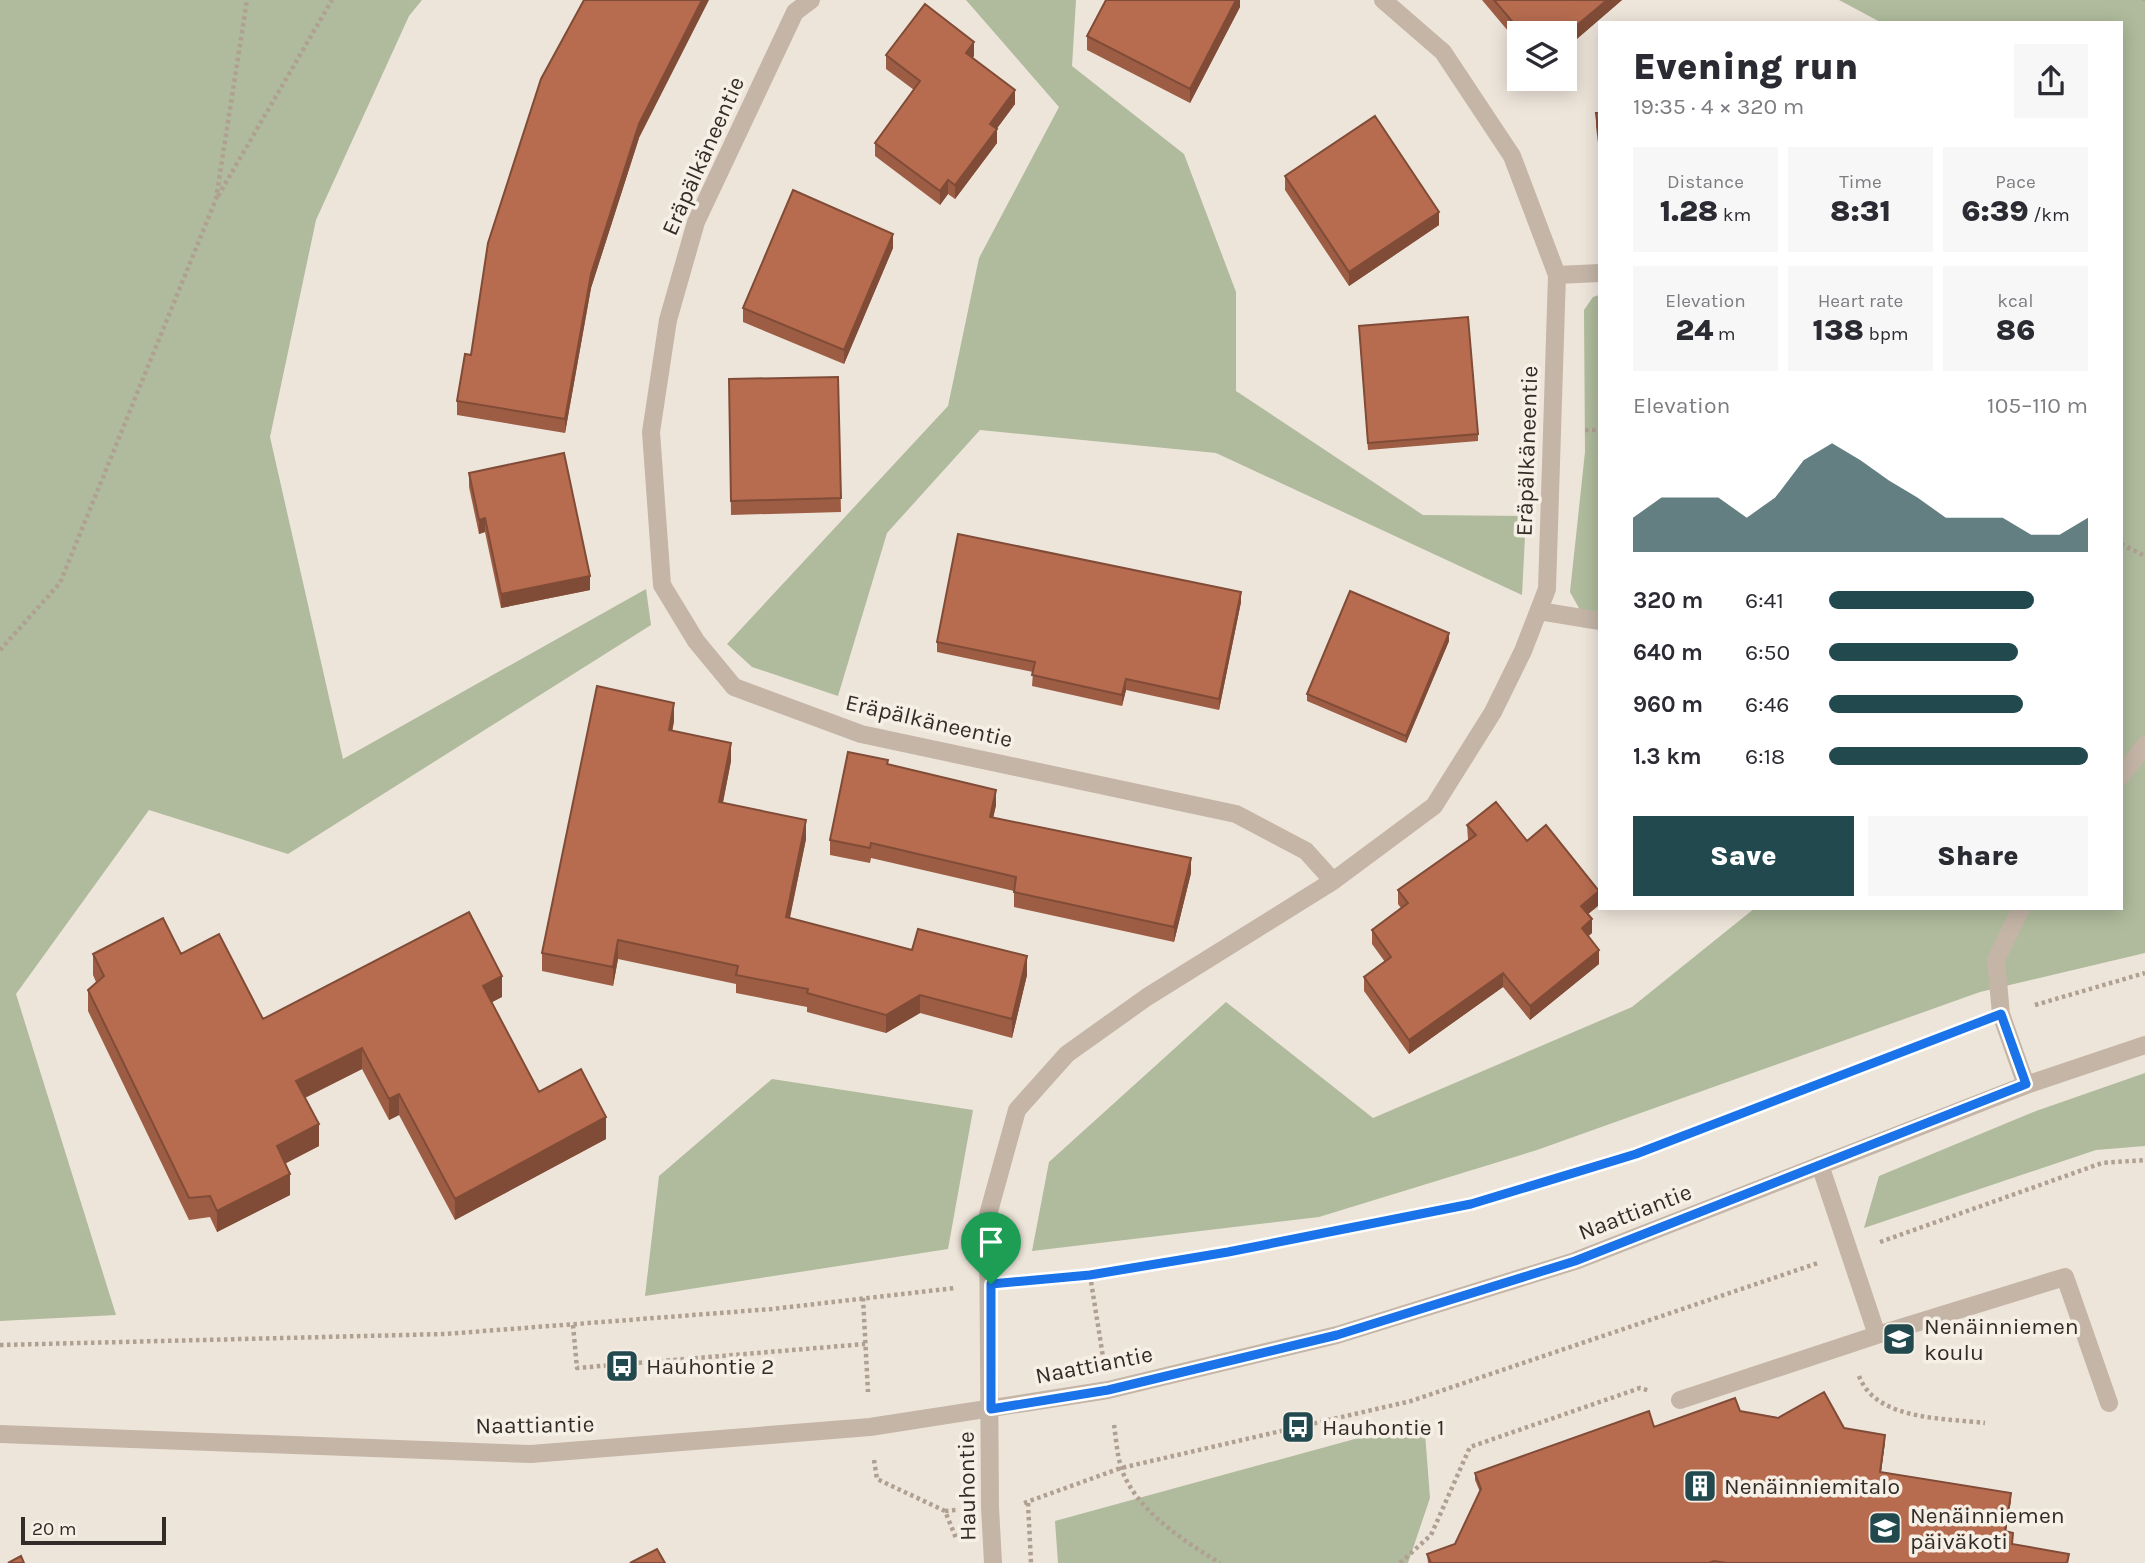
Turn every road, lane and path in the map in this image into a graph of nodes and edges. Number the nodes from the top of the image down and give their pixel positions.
1 (247, 0) edge
2 (332, 0) edge
3 (811, 0) edge
4 (1382, 0) edge
5 (216, 199) junction
6 (1598, 273) edge
7 (1557, 275) junction
8 (2123, 545) edge
9 (2145, 556) edge
10 (1539, 611) junction
11 (1598, 621) edge
12 (0, 650) edge
13 (2145, 745) edge
14 (2123, 773) edge
15 (1334, 881) junction
16 (2020, 910) edge
17 (2145, 973) edge
18 (2001, 1014) junction
19 (2145, 1045) edge
20 (2026, 1084) junction
21 (2145, 1160) edge
22 (1820, 1165) junction
23 (1851, 1252) junction
24 (991, 1284) junction
25 (573, 1325) junction
26 (1877, 1335) junction
27 (0, 1345) edge
28 (865, 1345) dead end
29 (1848, 1345) junction
30 (1680, 1400) joint
31 (2109, 1404) dead end
32 (991, 1409) junction
33 (1985, 1423) dead end
34 (0, 1434) edge
35 (1121, 1468) junction
36 (1028, 1503) junction
37 (990, 1507) junction
38 (945, 1511) dead end
39 (993, 1563) edge
40 (1031, 1563) edge
41 (1220, 1563) edge
42 (1401, 1563) edge

1 - 5 path
2 - 5 path
3 - 15 street, Eräpälkäneentie
4 - 7 street, Eräpälkäneentie
5 - 12 path
6 - 7 street
7 - 10 street, Eräpälkäneentie
8 - 9 path
10 - 11 street
10 - 15 street, Eräpälkäneentie
13 - 14 street
15 - 24 street, Eräpälkäneentie
16 - 18 street
17 - 18 path
18 - 20 street
18 - 24 path
19 - 20 street, Naattiantie
20 - 22 street, Naattiantie
21 - 23 path
22 - 23 street
22 - 32 street, Naattiantie
23 - 26 street
23 - 35 path
24 - 25 path
24 - 32 street, Eräpälkäneentie
25 - 27 path
25 - 28 path
26 - 29 street
26 - 31 street
29 - 30 street
29 - 33 path
30 - 42 path
32 - 34 street, Naattiantie
32 - 37 street, Hauhontie
35 - 36 path
35 - 41 path
36 - 37 path
36 - 40 path
37 - 38 path
37 - 39 street, Hauhontie

